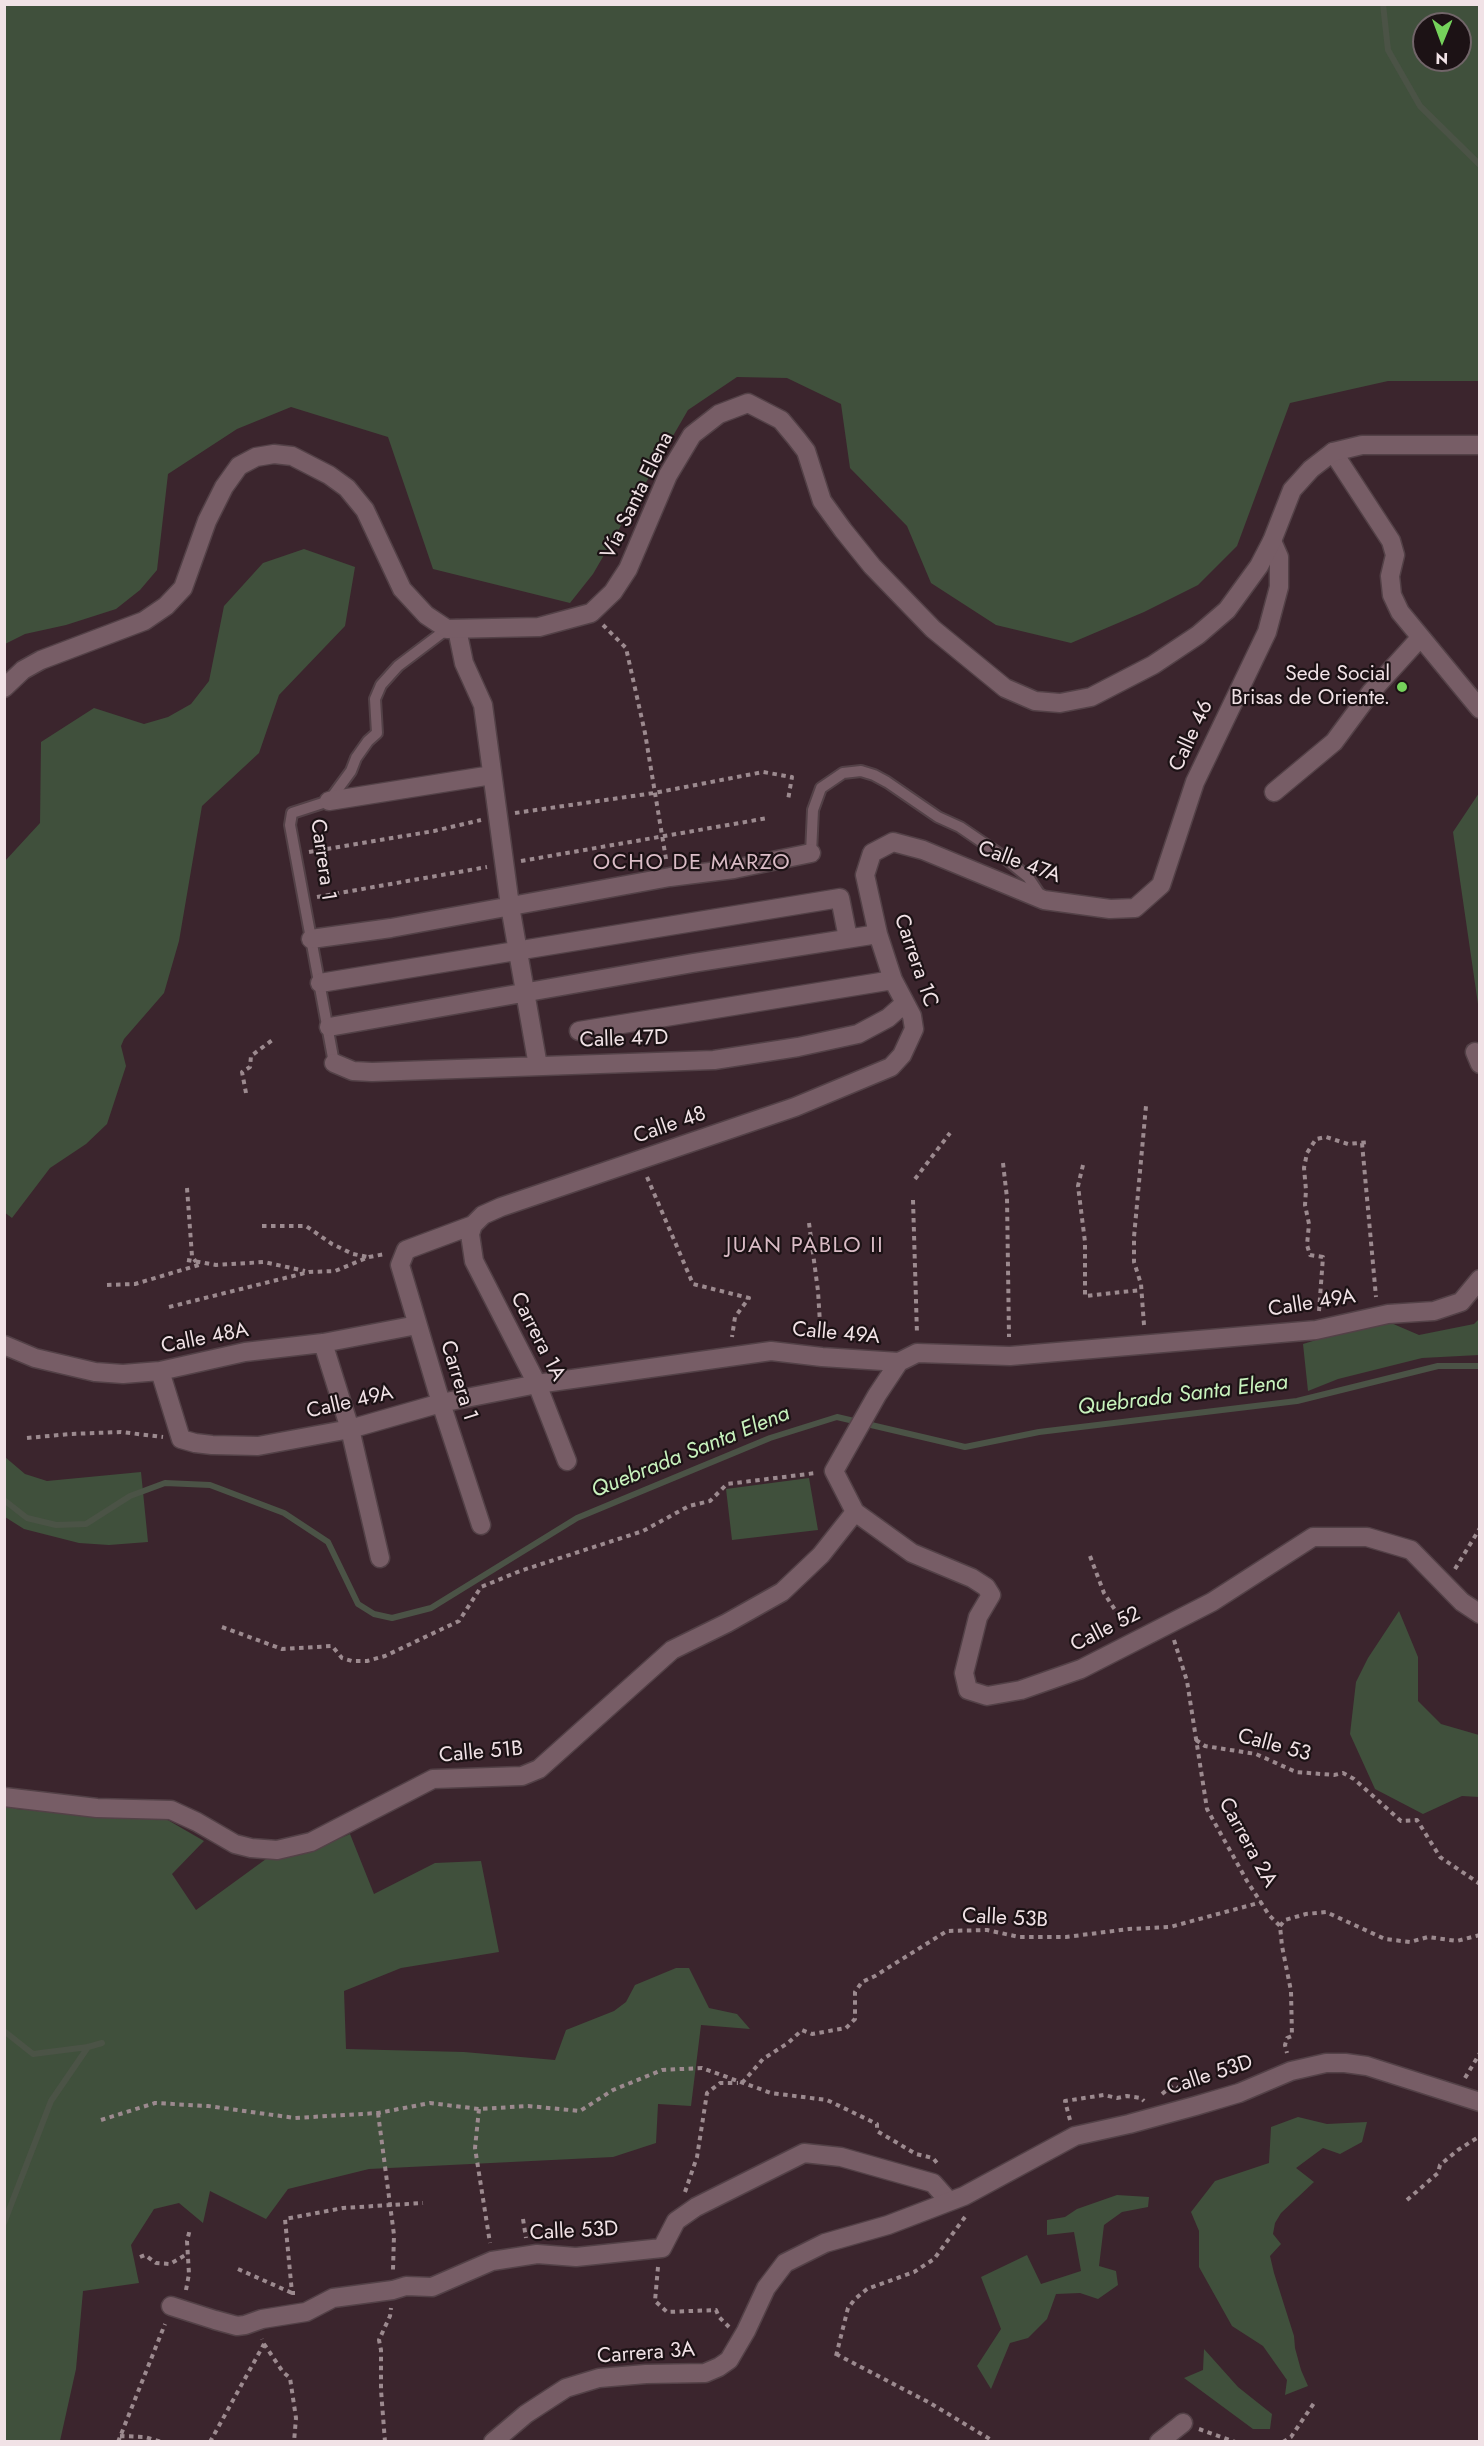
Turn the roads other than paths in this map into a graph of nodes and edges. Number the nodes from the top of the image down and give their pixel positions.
1 (1479, 445) edge
2 (1333, 452) junction
3 (1272, 542) junction
4 (452, 629) junction
5 (1420, 638) junction
6 (4, 688) edge
7 (1479, 709) edge
8 (492, 775) junction
9 (1274, 792) dead end
10 (329, 801) junction
11 (892, 842) joint
12 (811, 853) joint
13 (1044, 900) junction
14 (510, 906) junction
15 (1135, 908) joint
16 (878, 934) junction
17 (848, 938) junction
18 (311, 939) junction
19 (517, 951) junction
20 (893, 980) junction
21 (320, 982) junction
22 (525, 994) junction
23 (905, 1003) junction
24 (329, 1027) junction
25 (579, 1031) dead end
26 (334, 1063) joint
27 (538, 1066) junction
28 (891, 1067) joint
29 (471, 1229) junction
30 (406, 1250) joint
31 (1479, 1279) edge
32 (417, 1325) junction
33 (323, 1343) junction
34 (4, 1345) edge
35 (899, 1362) junction
36 (160, 1371) junction
37 (537, 1384) junction
38 (441, 1403) junction
39 (350, 1429) junction
40 (567, 1461) dead end
41 (855, 1512) junction
42 (481, 1525) dead end
43 (380, 1558) dead end
44 (1479, 1614) edge
45 (4, 1797) edge
46 (1479, 2102) edge
47 (956, 2198) junction
48 (171, 2306) road end
49 (1183, 2423) road end
50 (493, 2442) edge
51 (1159, 2442) edge

1 - 2 street, Vía Santa Elena
2 - 3 street, Vía Santa Elena
2 - 5 street
3 - 4 street, Vía Santa Elena
3 - 15 street, Calle 46
4 - 6 street
4 - 8 street
4 - 10 lane, Carrera 1
5 - 7 street
5 - 9 street
8 - 10 street
8 - 14 street
10 - 18 lane, Carrera 1
11 - 13 street, Calle 47A
11 - 16 street, Carrera 1C
12 - 13 lane
12 - 14 street
13 - 15 street, Calle 47A
14 - 18 street
14 - 19 street
16 - 17 street
16 - 20 street, Carrera 1C
17 - 19 street
17 - 22 street
18 - 21 lane, Carrera 1
19 - 21 street
19 - 22 street
20 - 23 street, Carrera 1C
20 - 25 street
21 - 24 lane, Carrera 1
22 - 24 street
22 - 27 street
23 - 27 street, Calle 47D
23 - 28 street, Carrera 1C
24 - 26 lane, Carrera 1
26 - 27 street, Calle 47D
28 - 29 street, Calle 48
29 - 30 street, Calle 48
29 - 37 street, Carrera 1A
30 - 32 street, Carrera 1
31 - 35 street, Calle 49A
32 - 33 street, Calle 48A
32 - 38 street, Carrera 1
33 - 36 street, Calle 48A
33 - 39 street
34 - 36 street, Calle 48A
35 - 37 street, Calle 49A
35 - 41 street
36 - 39 street, Calle 49A
37 - 38 street, Calle 49A
37 - 40 street, Carrera 1A
38 - 39 street, Calle 49A
38 - 42 street, Carrera 1
39 - 43 street
41 - 44 street, Calle 52
41 - 45 street, Calle 51B
46 - 47 street, Calle 53D
47 - 48 street, Calle 53D
47 - 50 street, Carrera 3A
49 - 51 street

